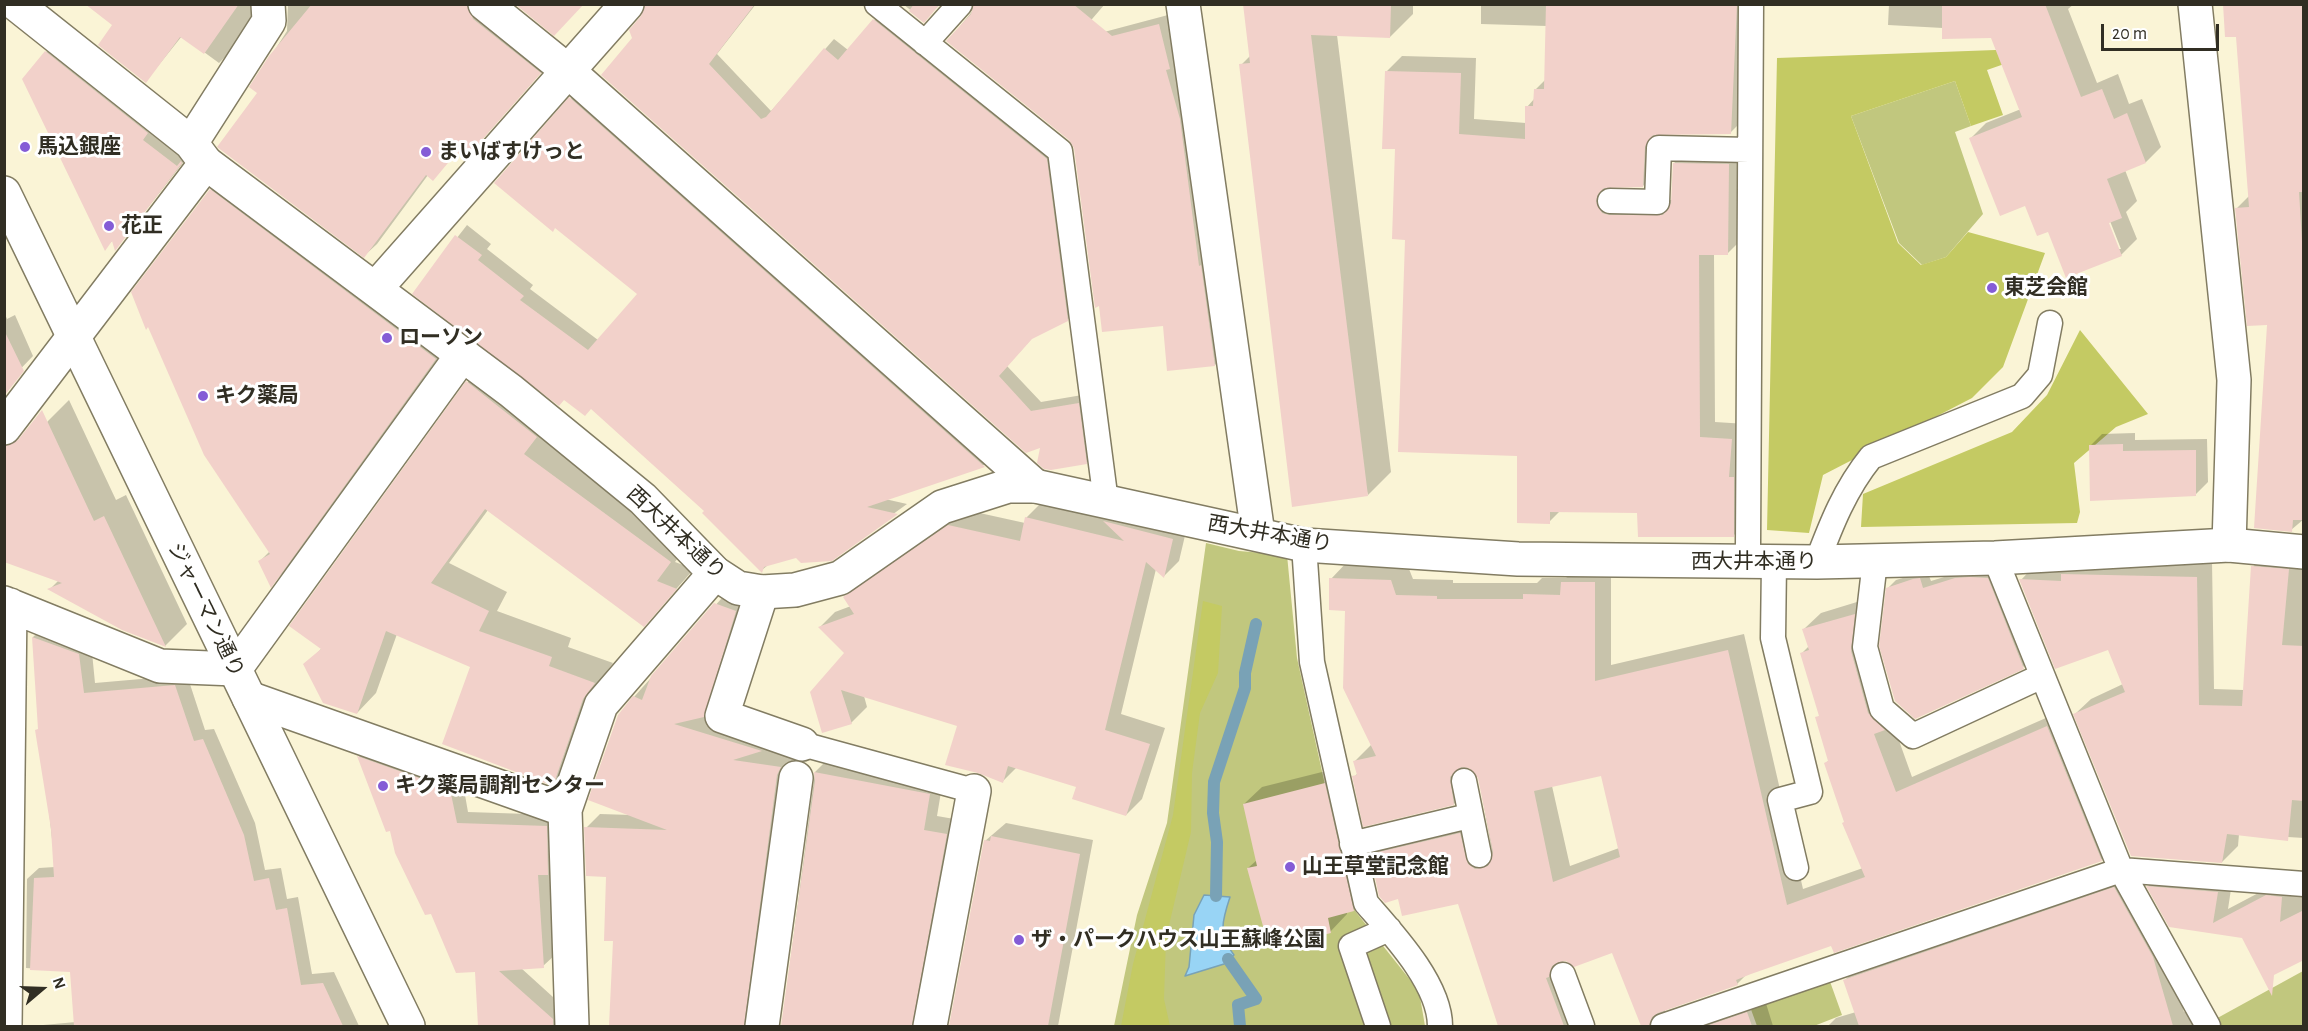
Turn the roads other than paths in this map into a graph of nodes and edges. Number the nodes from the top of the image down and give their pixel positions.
1 (16, 4) edge
2 (268, 4) edge
3 (485, 4) edge
4 (627, 4) edge
5 (877, 4) edge
6 (960, 4) edge
7 (1184, 4) edge
8 (1751, 4) edge
9 (2195, 4) edge
10 (925, 43) junction
11 (568, 71) junction
12 (1749, 150) junction
13 (198, 153) junction
14 (4, 193) edge
15 (1610, 201) dead end
16 (376, 288) junction
17 (2050, 323) dead end
18 (74, 337) junction
19 (463, 354) junction
20 (4, 428) edge
21 (1035, 486) junction
22 (1106, 502) junction
23 (1258, 534) junction
24 (1305, 544) junction
25 (2229, 545) junction
26 (2304, 552) edge
27 (1995, 558) junction
28 (1875, 561) junction
29 (1817, 562) junction
30 (1759, 563) junction
31 (715, 573) junction
32 (762, 592) junction
33 (8, 604) edge
34 (235, 669) junction
35 (2042, 676) junction
36 (249, 698) junction
37 (802, 744) joint
38 (796, 777) dead end
39 (1464, 781) dead end
40 (974, 791) joint
41 (565, 810) junction
42 (1469, 816) junction
43 (1352, 843) junction
44 (1479, 855) dead end
45 (1796, 868) dead end
46 (2121, 870) junction
47 (2304, 884) edge
48 (1389, 929) junction
49 (5, 946) edge
50 (1563, 975) dead end
51 (5, 1026) edge
52 (408, 1026) edge
53 (572, 1026) edge
54 (762, 1026) edge
55 (930, 1026) edge
56 (1378, 1026) edge
57 (1440, 1026) edge
58 (1582, 1026) edge
59 (1663, 1026) edge
60 (2208, 1026) edge

1 - 13 street, 西大井本通り
2 - 13 street
3 - 11 street
4 - 11 street
5 - 10 lane
6 - 10 lane
7 - 23 street
8 - 12 lane
9 - 25 street
10 - 22 lane
11 - 16 street
11 - 21 street
12 - 15 lane
12 - 30 lane
13 - 16 street, 西大井本通り
13 - 18 street
14 - 18 street, ジャーマン通り
16 - 19 street, 西大井本通り
17 - 29 lane
18 - 20 street
18 - 34 street, ジャーマン通り
19 - 31 street, 西大井本通り
19 - 34 street
21 - 22 street, 西大井本通り
21 - 32 street, 西大井本通り
22 - 23 street, 西大井本通り
23 - 24 street, 西大井本通り
24 - 30 street, 西大井本通り
24 - 43 lane
25 - 26 street, 西大井本通り
25 - 27 street, 西大井本通り
27 - 28 street, 西大井本通り
27 - 35 lane
28 - 29 street, 西大井本通り
28 - 35 lane
29 - 30 street, 西大井本通り
30 - 45 lane
31 - 32 street, 西大井本通り
31 - 41 street
32 - 37 street
33 - 34 street
33 - 49 street
34 - 36 street, ジャーマン通り
35 - 46 lane
36 - 41 street
36 - 52 street, ジャーマン通り
37 - 40 lane
38 - 54 street
39 - 42 lane
40 - 55 street
41 - 53 street
42 - 43 lane
42 - 44 lane
43 - 48 lane
46 - 47 lane
46 - 59 lane
46 - 60 lane
48 - 56 lane
48 - 57 lane
49 - 51 street
50 - 58 lane

